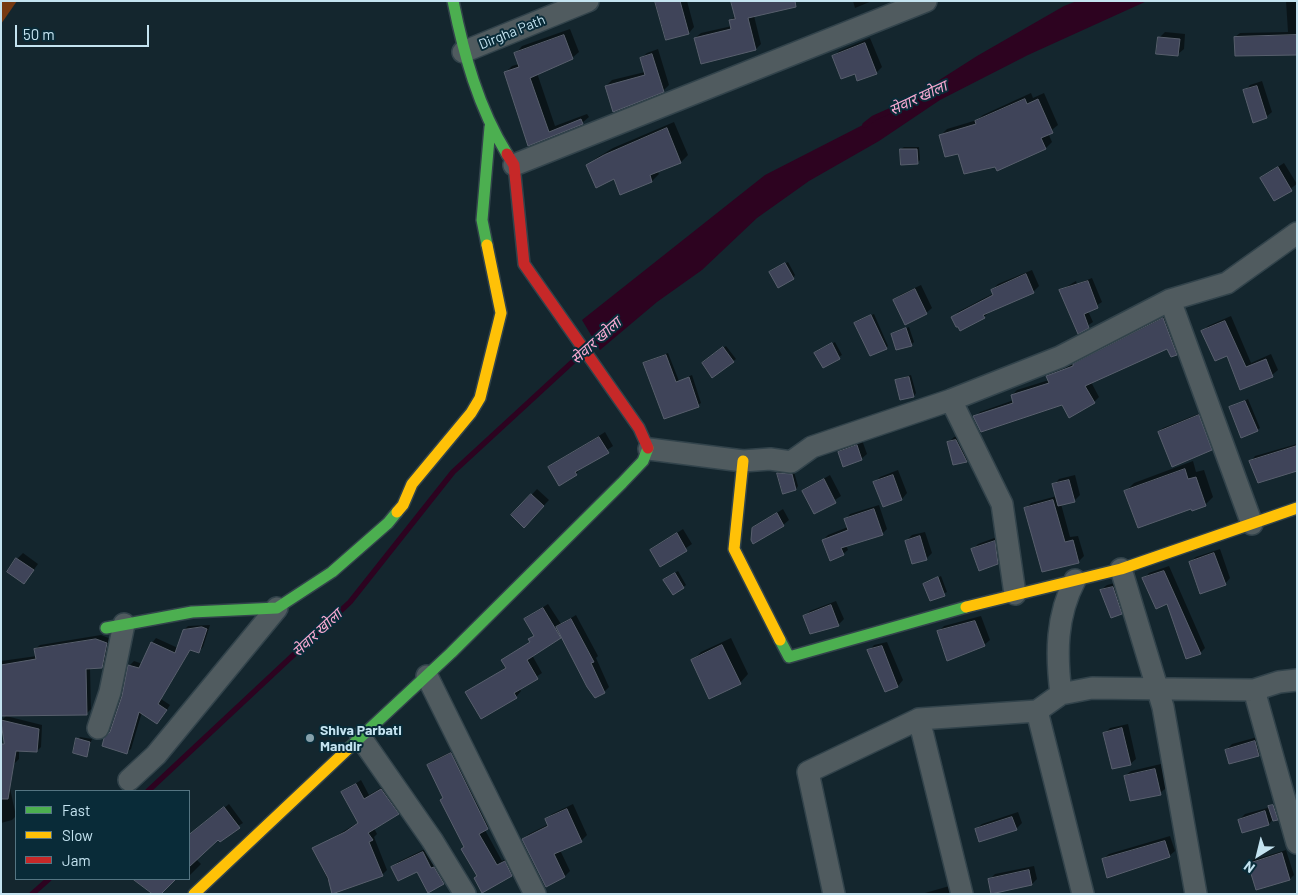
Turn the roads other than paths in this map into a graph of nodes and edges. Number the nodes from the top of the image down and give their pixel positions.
1 (453, 1) edge
2 (588, 1) edge
3 (926, 1) edge
4 (464, 52) junction
5 (490, 126) junction
6 (514, 165) junction
7 (1297, 233) edge
8 (1170, 300) junction
9 (951, 400) junction
10 (648, 448) junction
11 (743, 461) junction
12 (1297, 508) edge
13 (1252, 524) junction
14 (1121, 569) junction
15 (1075, 580) junction
16 (1014, 594) junction
17 (277, 608) junction
18 (115, 626) joint
19 (427, 676) junction
20 (1297, 680) edge
21 (1156, 688) junction
22 (1254, 690) junction
23 (1061, 694) junction
24 (1037, 711) junction
25 (919, 719) junction
26 (98, 728) dead end
27 (361, 738) junction
28 (129, 780) dead end
29 (1297, 842) edge
30 (194, 894) edge
31 (465, 894) edge
32 (535, 894) edge
33 (834, 894) edge
34 (962, 894) edge
35 (1082, 894) edge
36 (1196, 894) edge

1 - 4 street
2 - 4 street, Dirgha Path
3 - 6 street
4 - 5 street
5 - 6 street
5 - 17 street
6 - 10 street
7 - 8 street
8 - 9 street
8 - 13 street
9 - 11 street
9 - 16 street
10 - 11 street
10 - 19 street
11 - 16 street
12 - 13 street
13 - 14 street
14 - 15 street
14 - 21 street
15 - 16 street
15 - 23 street
17 - 18 street
17 - 28 street
18 - 26 street
19 - 27 street
19 - 32 street
20 - 22 street
21 - 22 street
21 - 23 street
21 - 36 street
22 - 29 street
23 - 24 street
24 - 25 street
24 - 35 street
25 - 33 street
25 - 34 street
27 - 30 street
27 - 31 street

